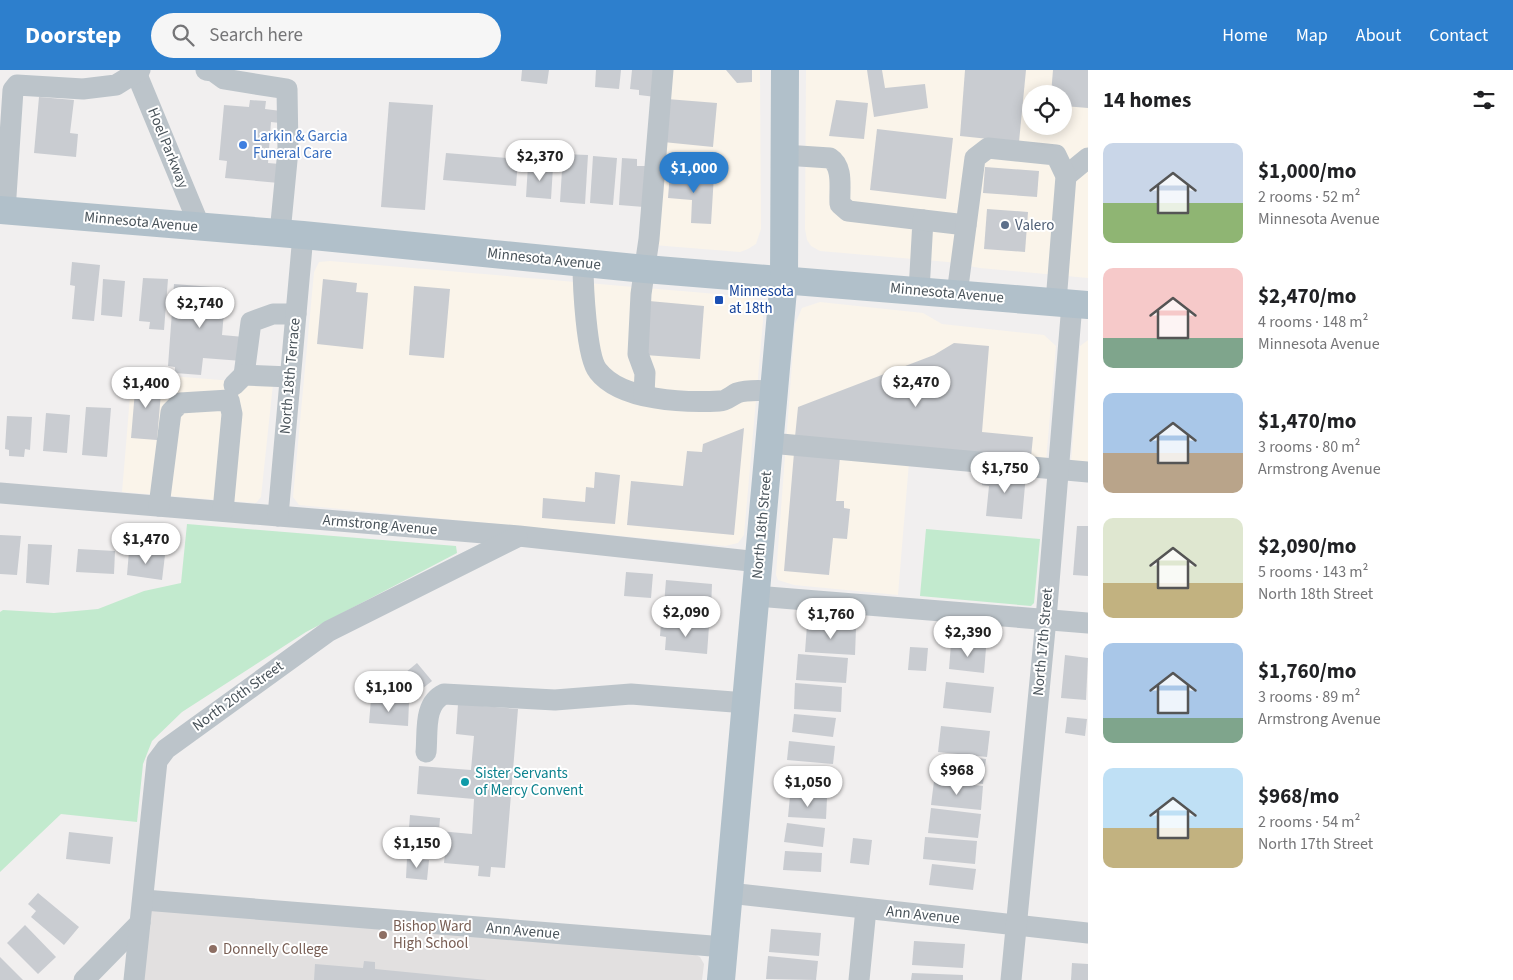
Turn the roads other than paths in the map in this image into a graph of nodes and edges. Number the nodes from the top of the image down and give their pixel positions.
1 (206, 70) edge
2 (663, 70) edge
3 (785, 70) edge
4 (137, 71) edge
5 (784, 155) junction
6 (1088, 158) edge
7 (1066, 176) junction
8 (4, 202) edge
9 (923, 220) junction
10 (966, 225) junction
11 (200, 226) junction
12 (291, 234) junction
13 (583, 263) junction
14 (645, 269) junction
15 (784, 279) junction
16 (919, 291) junction
17 (957, 294) junction
18 (1072, 304) edge
19 (296, 314) junction
20 (244, 375) junction
21 (290, 377) junction
22 (774, 391) junction
23 (644, 395) junction
24 (229, 400) junction
25 (770, 443) junction
26 (1058, 470) junction
27 (1088, 472) edge
28 (0, 493) edge
29 (159, 506) junction
30 (223, 511) junction
31 (278, 516) junction
32 (519, 536) junction
33 (759, 562) junction
34 (756, 596) junction
35 (1046, 619) junction
36 (1088, 623) edge
37 (746, 703) junction
38 (426, 752) dead end
39 (729, 893) junction
40 (144, 900) junction
41 (866, 909) junction
42 (140, 922) junction
43 (1016, 924) junction
44 (1088, 933) edge
45 (724, 947) junction
46 (84, 980) edge
47 (134, 980) edge
48 (721, 980) edge
49 (859, 980) edge
50 (1011, 980) edge

1 - 12 street, North 18th Terrace
2 - 14 street
3 - 5 main road, North 18th Street
4 - 8 street
4 - 11 street, Hoel Parkway
5 - 9 street
5 - 15 main road, North 18th Street
6 - 7 street
7 - 10 street
7 - 18 street, North 17th Street
8 - 11 main road, Minnesota Avenue
9 - 10 street
9 - 16 street
10 - 17 street
11 - 12 main road, Minnesota Avenue
12 - 13 main road, Minnesota Avenue
12 - 19 street, North 18th Terrace
13 - 14 main road, Minnesota Avenue
13 - 23 street
14 - 15 main road, Minnesota Avenue
14 - 23 street
15 - 16 main road, Minnesota Avenue
15 - 22 main road, North 18th Street
16 - 17 main road, Minnesota Avenue
17 - 18 main road, Minnesota Avenue
18 - 26 street, North 17th Street
19 - 20 street
19 - 21 street, North 18th Terrace
20 - 21 street
20 - 24 street
21 - 31 street, North 18th Terrace
22 - 23 street
22 - 25 main road, North 18th Street
24 - 29 street
24 - 30 street
25 - 26 street
25 - 33 main road, North 18th Street
26 - 27 street
26 - 35 street, North 17th Street
28 - 29 street, Armstrong Avenue
29 - 30 street, Armstrong Avenue
30 - 31 street, Armstrong Avenue
31 - 32 street, Armstrong Avenue
32 - 33 street, Armstrong Avenue
32 - 40 street, North 20th Street
33 - 34 main road, North 18th Street
34 - 35 street
34 - 37 main road, North 18th Street
35 - 36 street
35 - 43 street, North 17th Street
37 - 38 street
37 - 39 main road, North 18th Street
39 - 41 street, Ann Avenue
39 - 45 main road, North 18th Street
40 - 42 street, North 20th Street
40 - 45 street, Ann Avenue
41 - 43 street, Ann Avenue
41 - 49 street
42 - 46 street
42 - 47 street, North 20th Street
43 - 44 street, Ann Avenue
43 - 50 street, North 17th Street
45 - 48 main road, North 18th Street

